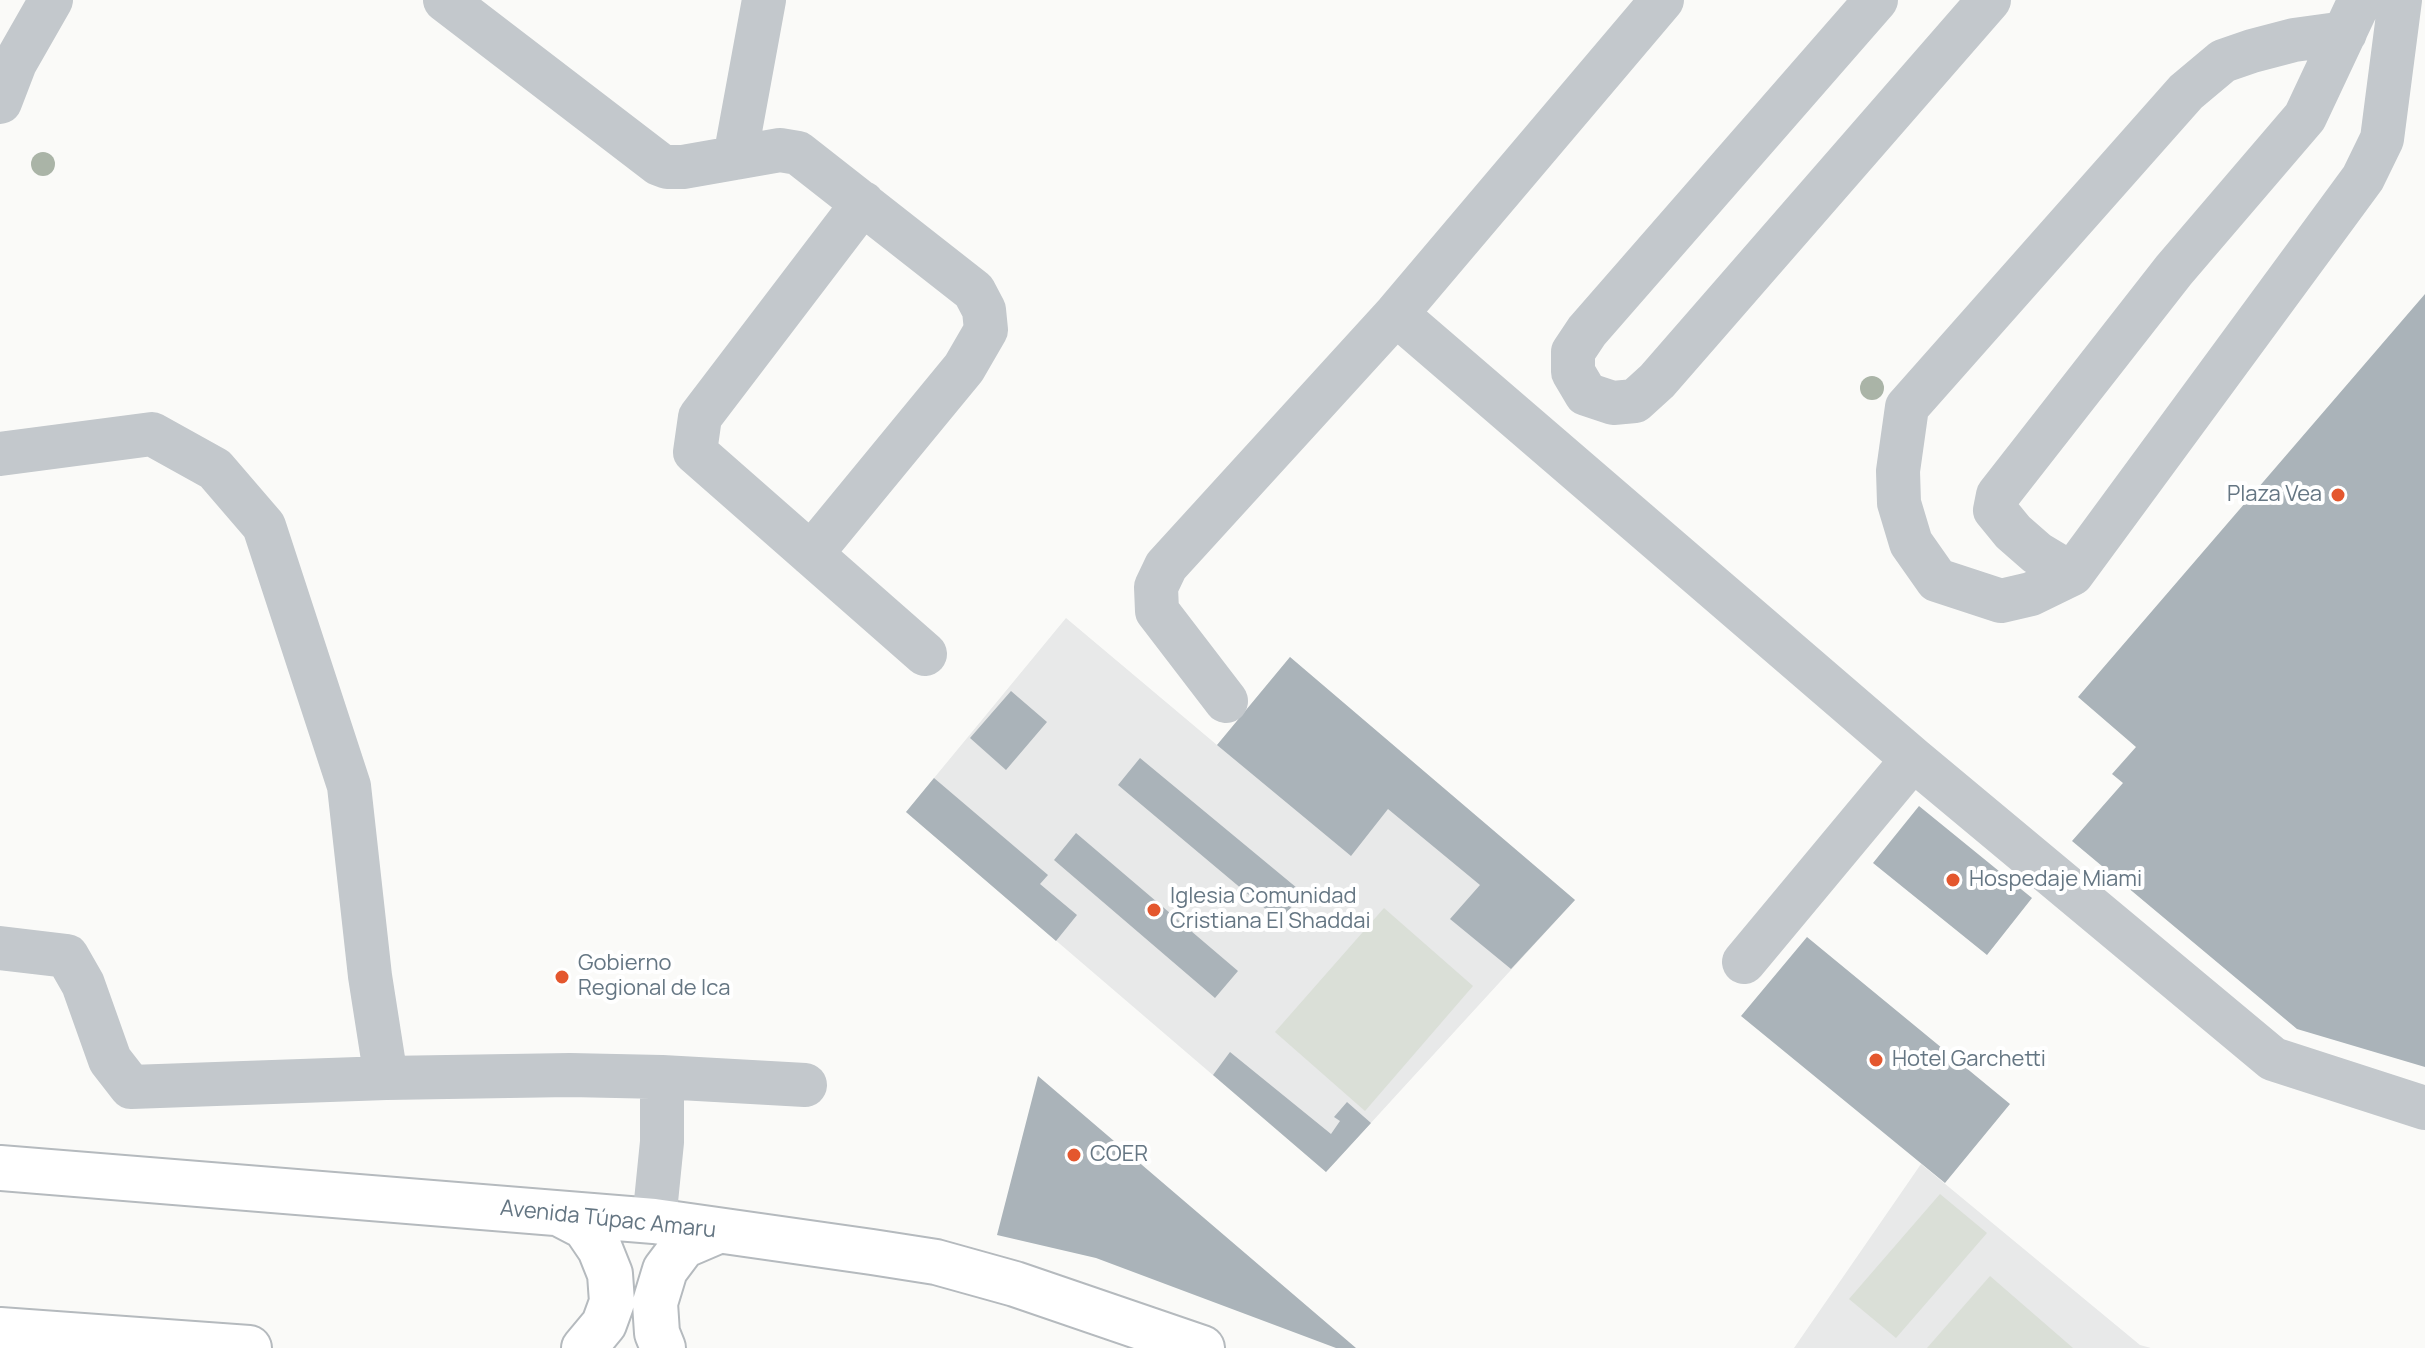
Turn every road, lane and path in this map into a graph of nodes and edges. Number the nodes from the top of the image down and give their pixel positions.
1 (51, 0) edge
2 (445, 0) edge
3 (764, 0) edge
4 (1876, 0) edge
5 (1989, 0) edge
6 (2400, 0) edge
7 (1649, 5) edge
8 (2352, 16) edge
9 (5, 74) edge
10 (735, 158) junction
11 (863, 203) junction
12 (1396, 314) junction
13 (1586, 394) junction
14 (1545, 440) junction
15 (0, 454) edge
16 (811, 554) junction
17 (2072, 574) junction
18 (925, 654) dead end
19 (1226, 701) dead end
20 (1913, 759) junction
21 (0, 948) edge
22 (1744, 962) dead end
23 (662, 1077) junction
24 (386, 1078) junction
25 (805, 1085) dead end
26 (2425, 1108) edge
27 (0, 1168) edge
28 (560, 1214) junction
29 (654, 1221) junction
30 (718, 1231) junction
31 (0, 1330) edge
32 (249, 1348) edge
33 (584, 1348) edge
34 (663, 1348) edge
35 (1202, 1348) edge

1 - 9 street
2 - 10 street
3 - 10 street
4 - 13 street
5 - 13 street
6 - 17 street
7 - 12 street
8 - 17 street
8 - 17 street
10 - 11 street
11 - 16 street
11 - 16 street
12 - 14 street
12 - 19 street
13 - 14 street
14 - 20 street
15 - 24 street
16 - 18 street
20 - 22 street
20 - 26 street
21 - 24 street
23 - 24 street
23 - 25 street
23 - 29 street
27 - 28 main road, Avenida Túpac Amaru
28 - 29 main road, Avenida Túpac Amaru
28 - 33 main road
29 - 30 main road, Avenida Túpac Amaru
30 - 34 main road
30 - 35 main road, Avenida Túpac Amaru
31 - 32 main road

